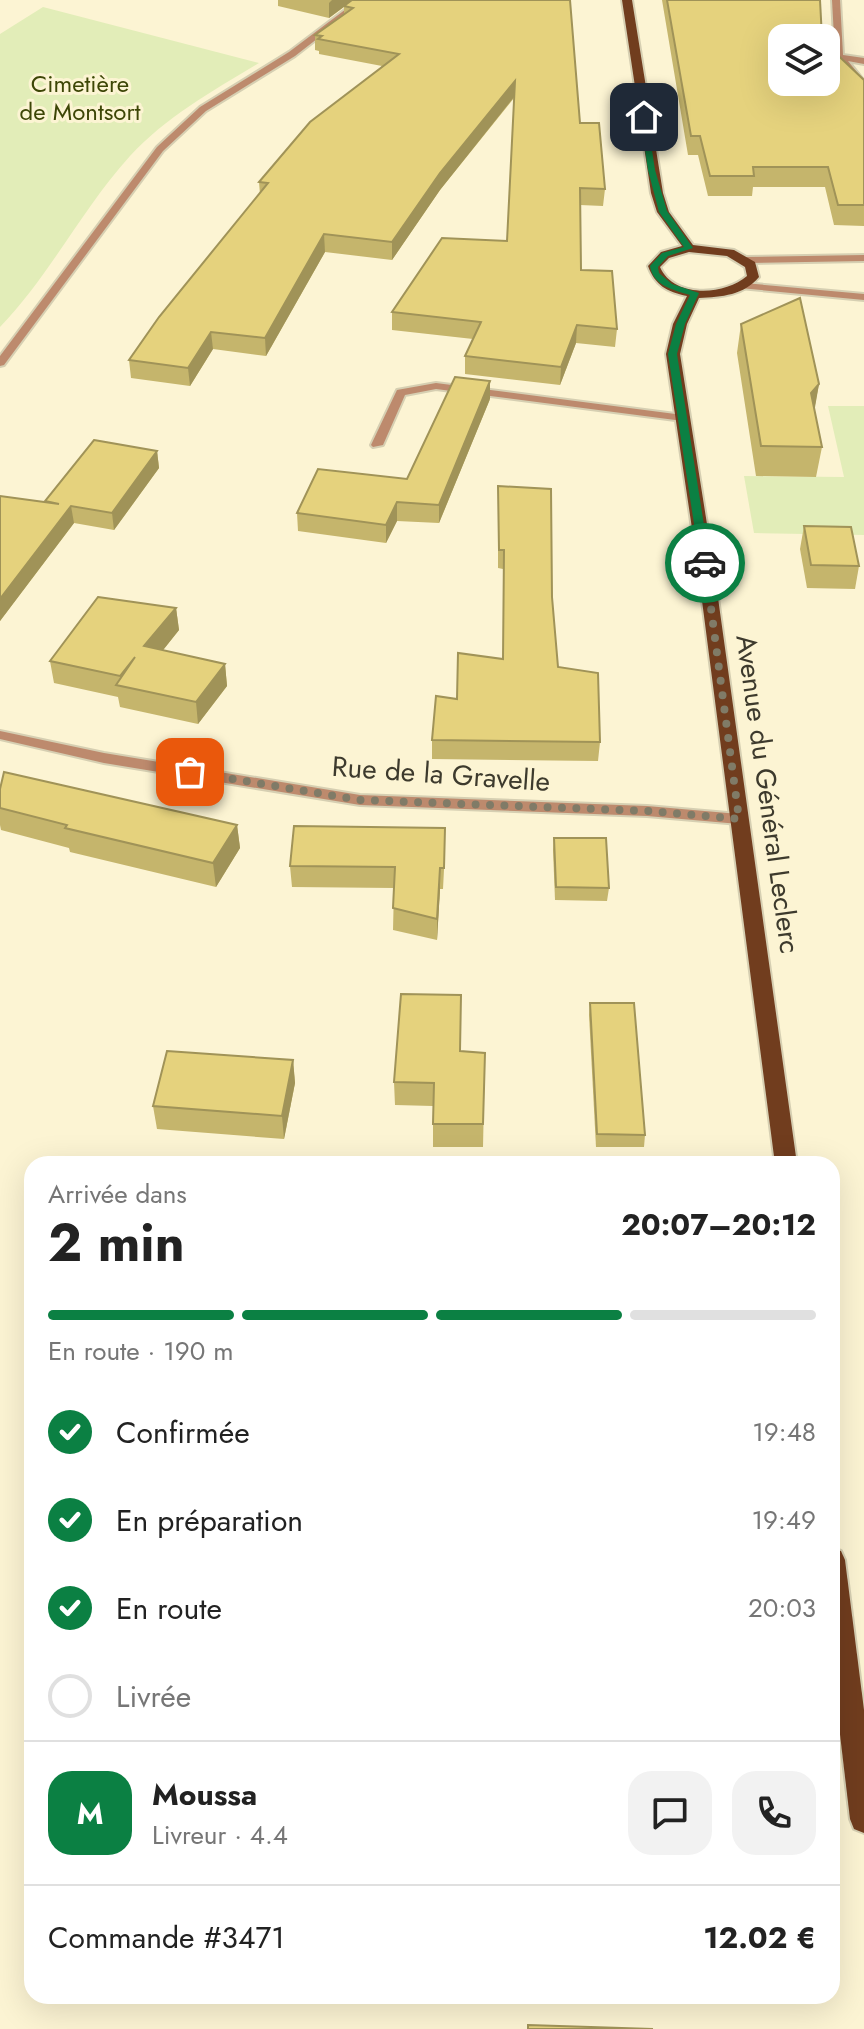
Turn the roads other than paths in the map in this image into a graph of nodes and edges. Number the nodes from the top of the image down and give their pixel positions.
1 (363, 0) edge
2 (627, 0) edge
3 (836, 0) edge
4 (842, 58) junction
5 (864, 61) edge
6 (864, 87) edge
7 (689, 248) junction
8 (864, 258) edge
9 (745, 260) junction
10 (744, 286) junction
11 (695, 293) junction
12 (864, 297) edge
13 (0, 363) edge
14 (683, 418) junction
15 (377, 445) dead end
16 (0, 735) edge
17 (739, 819) junction
18 (785, 1156) edge
19 (840, 1625) edge
20 (864, 1819) edge

1 - 13 street
2 - 7 main road
3 - 4 street
4 - 5 street
4 - 6 street
7 - 9 main road
7 - 11 main road
8 - 9 street
9 - 10 main road
10 - 11 main road
10 - 12 street
11 - 14 main road, Avenue du Général Leclerc
14 - 15 street
14 - 17 main road, Avenue du Général Leclerc
16 - 17 street, Rue de la Gravelle
17 - 18 main road, Avenue du Général Leclerc
19 - 20 main road

